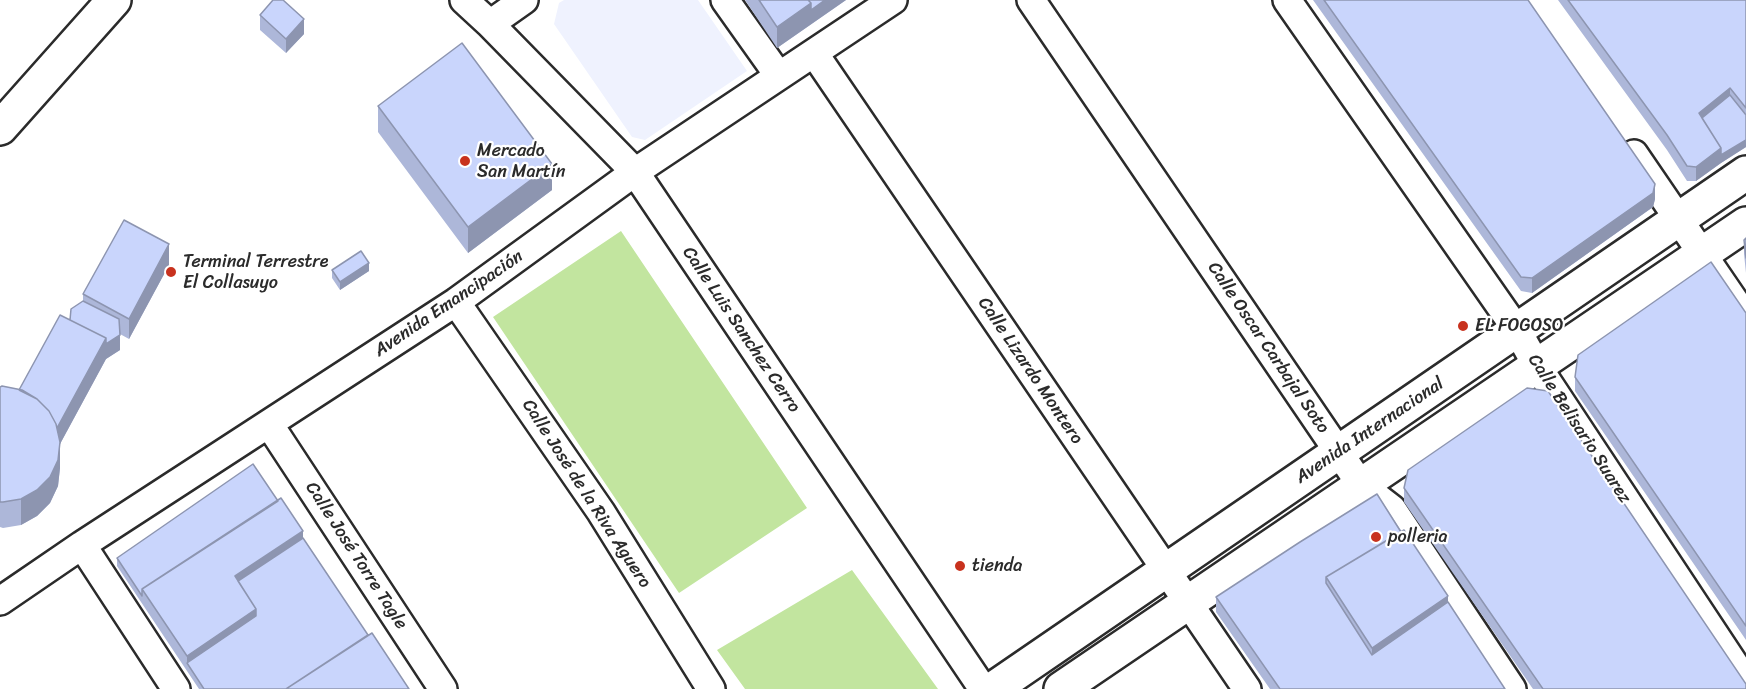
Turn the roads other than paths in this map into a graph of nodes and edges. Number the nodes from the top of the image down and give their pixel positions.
1 (114, 0) edge
2 (464, 0) edge
3 (524, 0) edge
4 (725, 0) edge
5 (892, 0) edge
6 (1032, 0) edge
7 (1287, 0) edge
8 (490, 24) junction
9 (814, 53) junction
10 (779, 76) junction
11 (4, 115) edge
12 (1620, 134) edge
13 (635, 172) junction
14 (1746, 173) edge
15 (1679, 219) junction
16 (1746, 224) edge
17 (1702, 253) junction
18 (456, 302) junction
19 (1746, 318) edge
20 (1516, 330) junction
21 (1537, 366) junction
22 (269, 423) junction
23 (1339, 452) junction
24 (1362, 485) junction
25 (82, 545) junction
26 (1165, 571) junction
27 (0, 601) edge
28 (1188, 603) junction
29 (1746, 682) edge
30 (176, 689) edge
31 (443, 689) edge
32 (711, 689) edge
33 (983, 689) edge
34 (993, 689) edge
35 (1061, 689) edge
36 (1247, 689) edge
37 (1512, 689) edge

1 - 11 main road
2 - 8 street, Calle Luis Sanchez Cerro
3 - 8 street
4 - 10 street
5 - 9 street, Avenida Emancipación
6 - 23 street, Calle Oscar Carbajal Soto
7 - 20 street, Calle Belisario Suarez
8 - 13 street, Calle Luis Sanchez Cerro
9 - 10 street, Avenida Emancipación
9 - 26 street, Calle Lizardo Montero
10 - 13 street, Avenida Emancipación
12 - 15 street
13 - 18 street, Avenida Emancipación
13 - 33 street, Calle Luis Sanchez Cerro
14 - 15 main road, Avenida Internacional
15 - 17 street
15 - 20 main road, Avenida Internacional
16 - 17 main road
17 - 19 street
17 - 21 main road
18 - 22 street, Avenida Emancipación
18 - 32 street, Calle José de la Riva Aguero
20 - 21 street, Calle Belisario Suarez
20 - 23 main road, Avenida Internacional
21 - 24 main road
21 - 29 street, Calle Belisario Suarez
22 - 25 street, Avenida Emancipación
22 - 31 street, Calle José Torre Tagle
23 - 24 street, Calle Oscar Carbajal Soto
23 - 26 main road, Avenida Internacional
24 - 28 main road
24 - 37 street, Calle Oscar Carbajal Soto
25 - 27 street, Avenida Emancipación
25 - 30 street
26 - 28 street, Calle Lizardo Montero
26 - 34 main road, Avenida Internacional
28 - 35 main road
28 - 36 street, Calle Lizardo Montero

